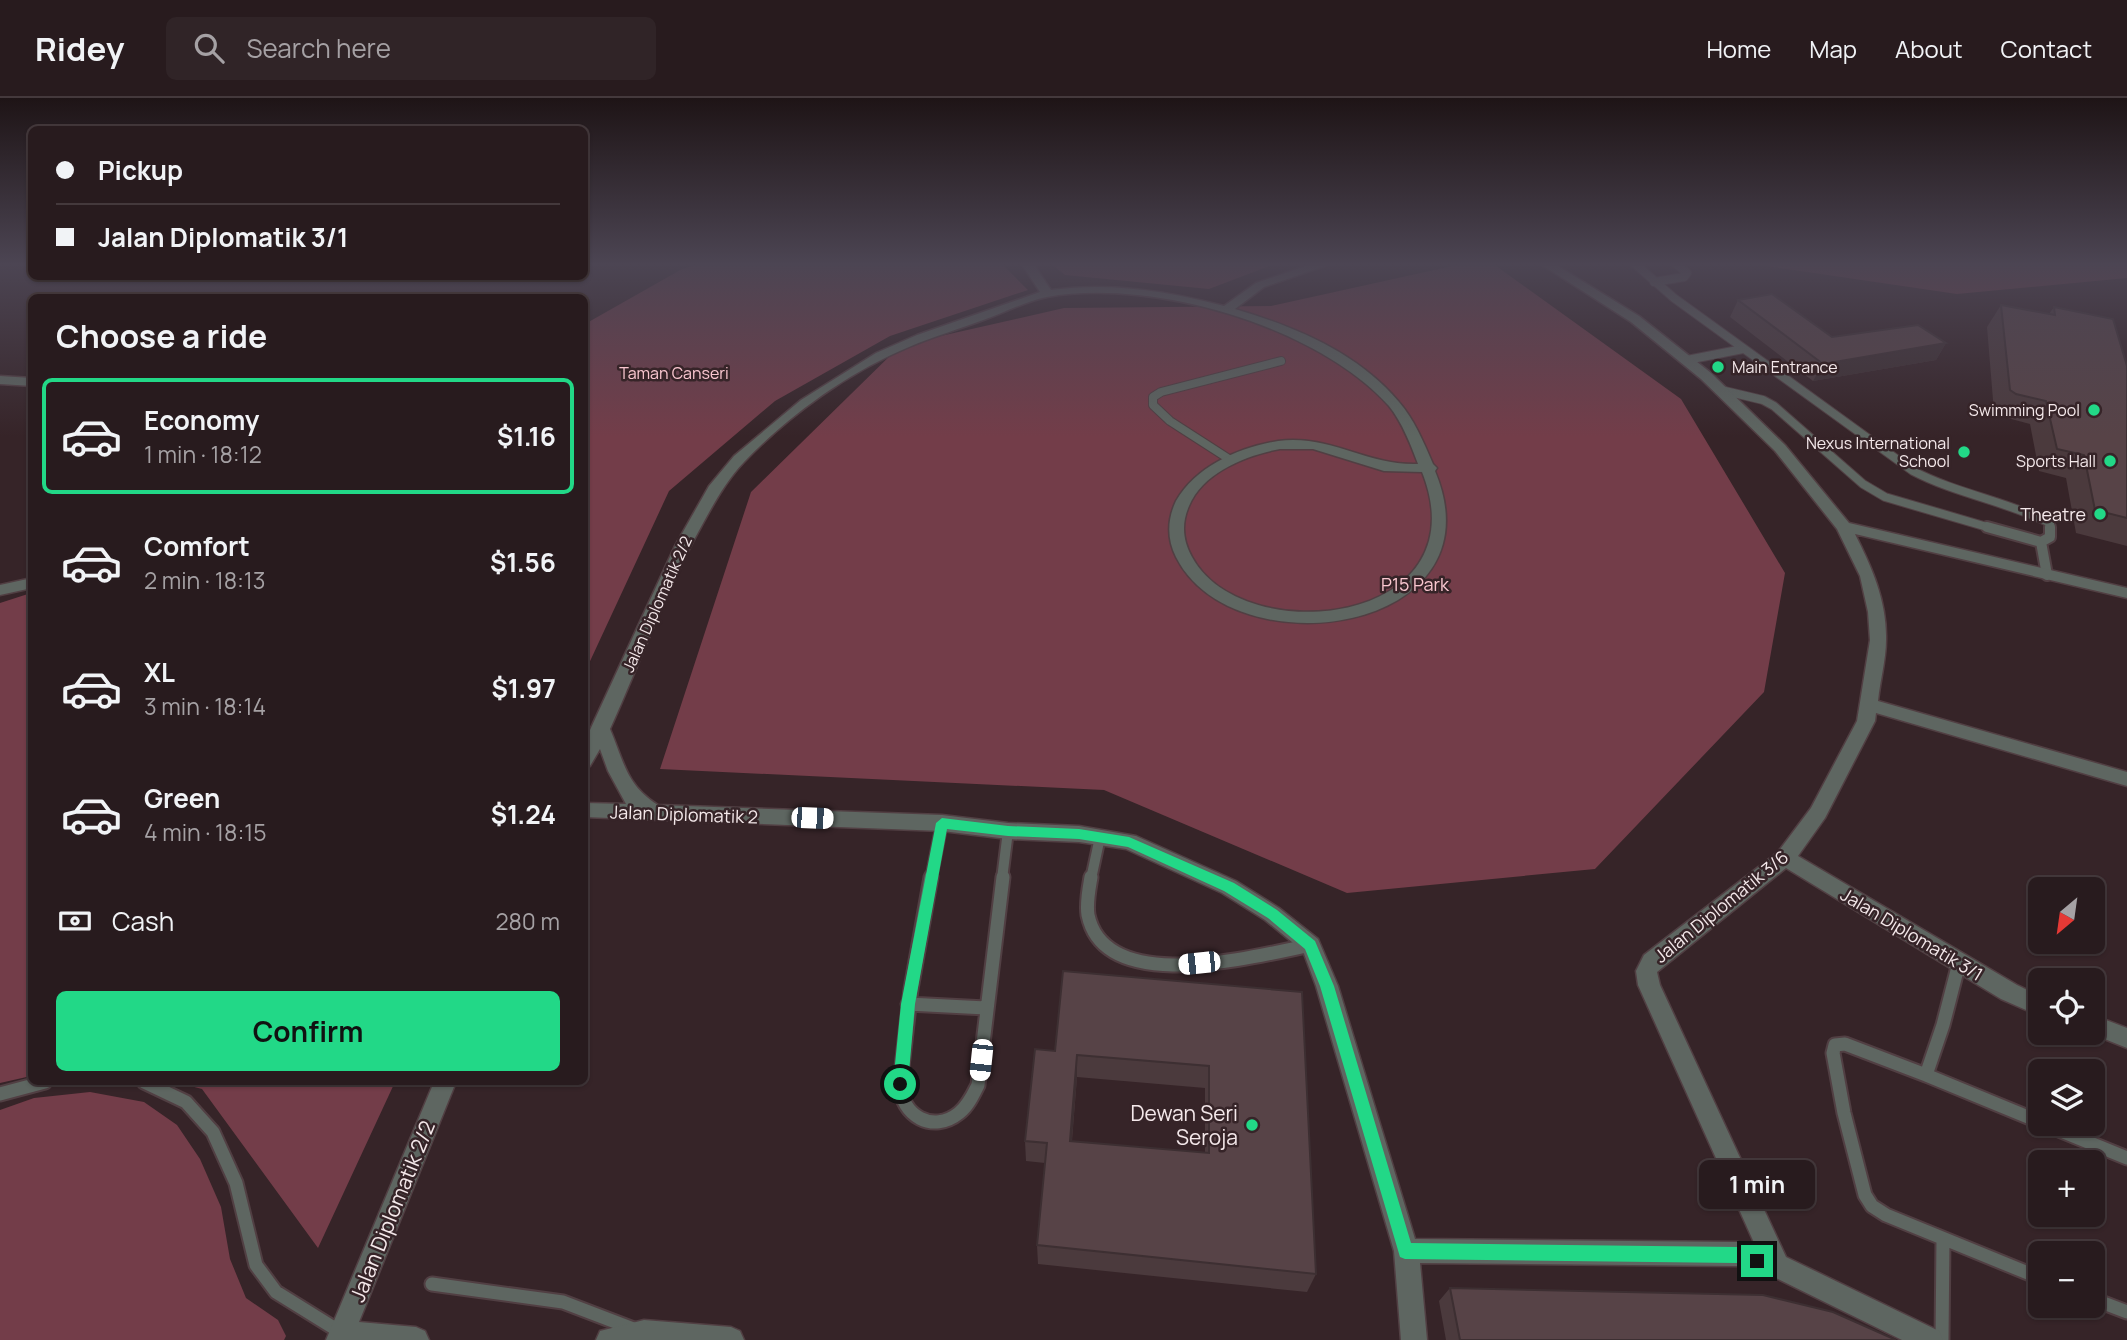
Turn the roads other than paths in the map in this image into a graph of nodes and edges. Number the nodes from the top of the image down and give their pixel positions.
1 (968, 321) edge
2 (1255, 321) edge
3 (1637, 321) edge
4 (1706, 321) edge
5 (1743, 349) junction
6 (1687, 360) junction
7 (1281, 361) dead end
8 (0, 380) edge
9 (28, 382) edge
10 (1721, 390) junction
11 (1229, 459) junction
12 (1430, 468) junction
13 (1844, 527) junction
14 (2041, 542) junction
15 (2047, 575) junction
16 (28, 584) edge
17 (0, 590) edge
18 (2127, 593) edge
19 (1870, 705) junction
20 (601, 731) junction
21 (588, 754) edge
22 (2127, 779) edge
23 (588, 810) edge
24 (655, 813) junction
25 (942, 823) junction
26 (1008, 831) junction
27 (1100, 837) junction
28 (1786, 858) junction
29 (1311, 946) junction
30 (1959, 963) junction
31 (2028, 1001) edge
32 (908, 1004) junction
33 (986, 1008) junction
34 (2105, 1030) edge
35 (2127, 1038) edge
36 (1926, 1075) junction
37 (34, 1085) edge
38 (150, 1085) edge
39 (444, 1085) edge
40 (0, 1094) edge
41 (2028, 1117) edge
42 (2074, 1136) edge
43 (2127, 1158) edge
44 (1943, 1240) junction
45 (1405, 1251) junction
46 (1777, 1266) junction
47 (2028, 1273) edge
48 (432, 1284) dead end
49 (2105, 1304) edge
50 (2127, 1312) edge
51 (340, 1336) edge
52 (643, 1336) edge
53 (416, 1340) edge
54 (609, 1340) edge
55 (731, 1340) edge
56 (1414, 1340) edge
57 (1930, 1340) edge
58 (1942, 1340) edge

1 - 20 street, Jalan Diplomatik 2/2
2 - 12 street, Jalan Diplomatik 2/2
3 - 6 street, Jalan Diplomatik 3/6
4 - 5 lane
5 - 6 lane
5 - 14 lane
6 - 10 street, Jalan Diplomatik 3/6
7 - 11 lane
8 - 9 street
10 - 13 street, Jalan Diplomatik 3/6
10 - 14 lane
11 - 12 street, Jalan Diplomatik 2/2
11 - 12 street, Jalan Diplomatik 2/2
13 - 15 street
13 - 19 street, Jalan Diplomatik 3/6
14 - 15 lane
15 - 18 street
16 - 17 street
19 - 22 street
19 - 28 street, Jalan Diplomatik 3/6
20 - 21 street, Jalan Diplomatik 2/2
20 - 24 street
23 - 24 street, Jalan Diplomatik 2
24 - 25 street, Jalan Diplomatik 2
25 - 26 street, Jalan Diplomatik 2
25 - 32 lane
26 - 27 street, Jalan Diplomatik 2
26 - 33 lane
27 - 29 street, Jalan Diplomatik 2
27 - 29 lane
28 - 30 street, Jalan Diplomatik 3/1
28 - 46 street, Jalan Diplomatik 3/6
29 - 45 street, Jalan Diplomatik 2
30 - 31 street, Jalan Diplomatik 3/1
30 - 36 lane
32 - 33 lane
32 - 33 lane
34 - 35 street
36 - 41 lane
36 - 44 lane
37 - 40 lane
38 - 51 lane
39 - 51 street, Jalan Diplomatik 2/2
42 - 43 lane
44 - 47 lane
44 - 58 lane
45 - 46 street
45 - 56 street, Jalan Diplomatik 2
46 - 57 street
48 - 52 lane
49 - 50 lane
51 - 53 street
52 - 54 street
52 - 55 street

